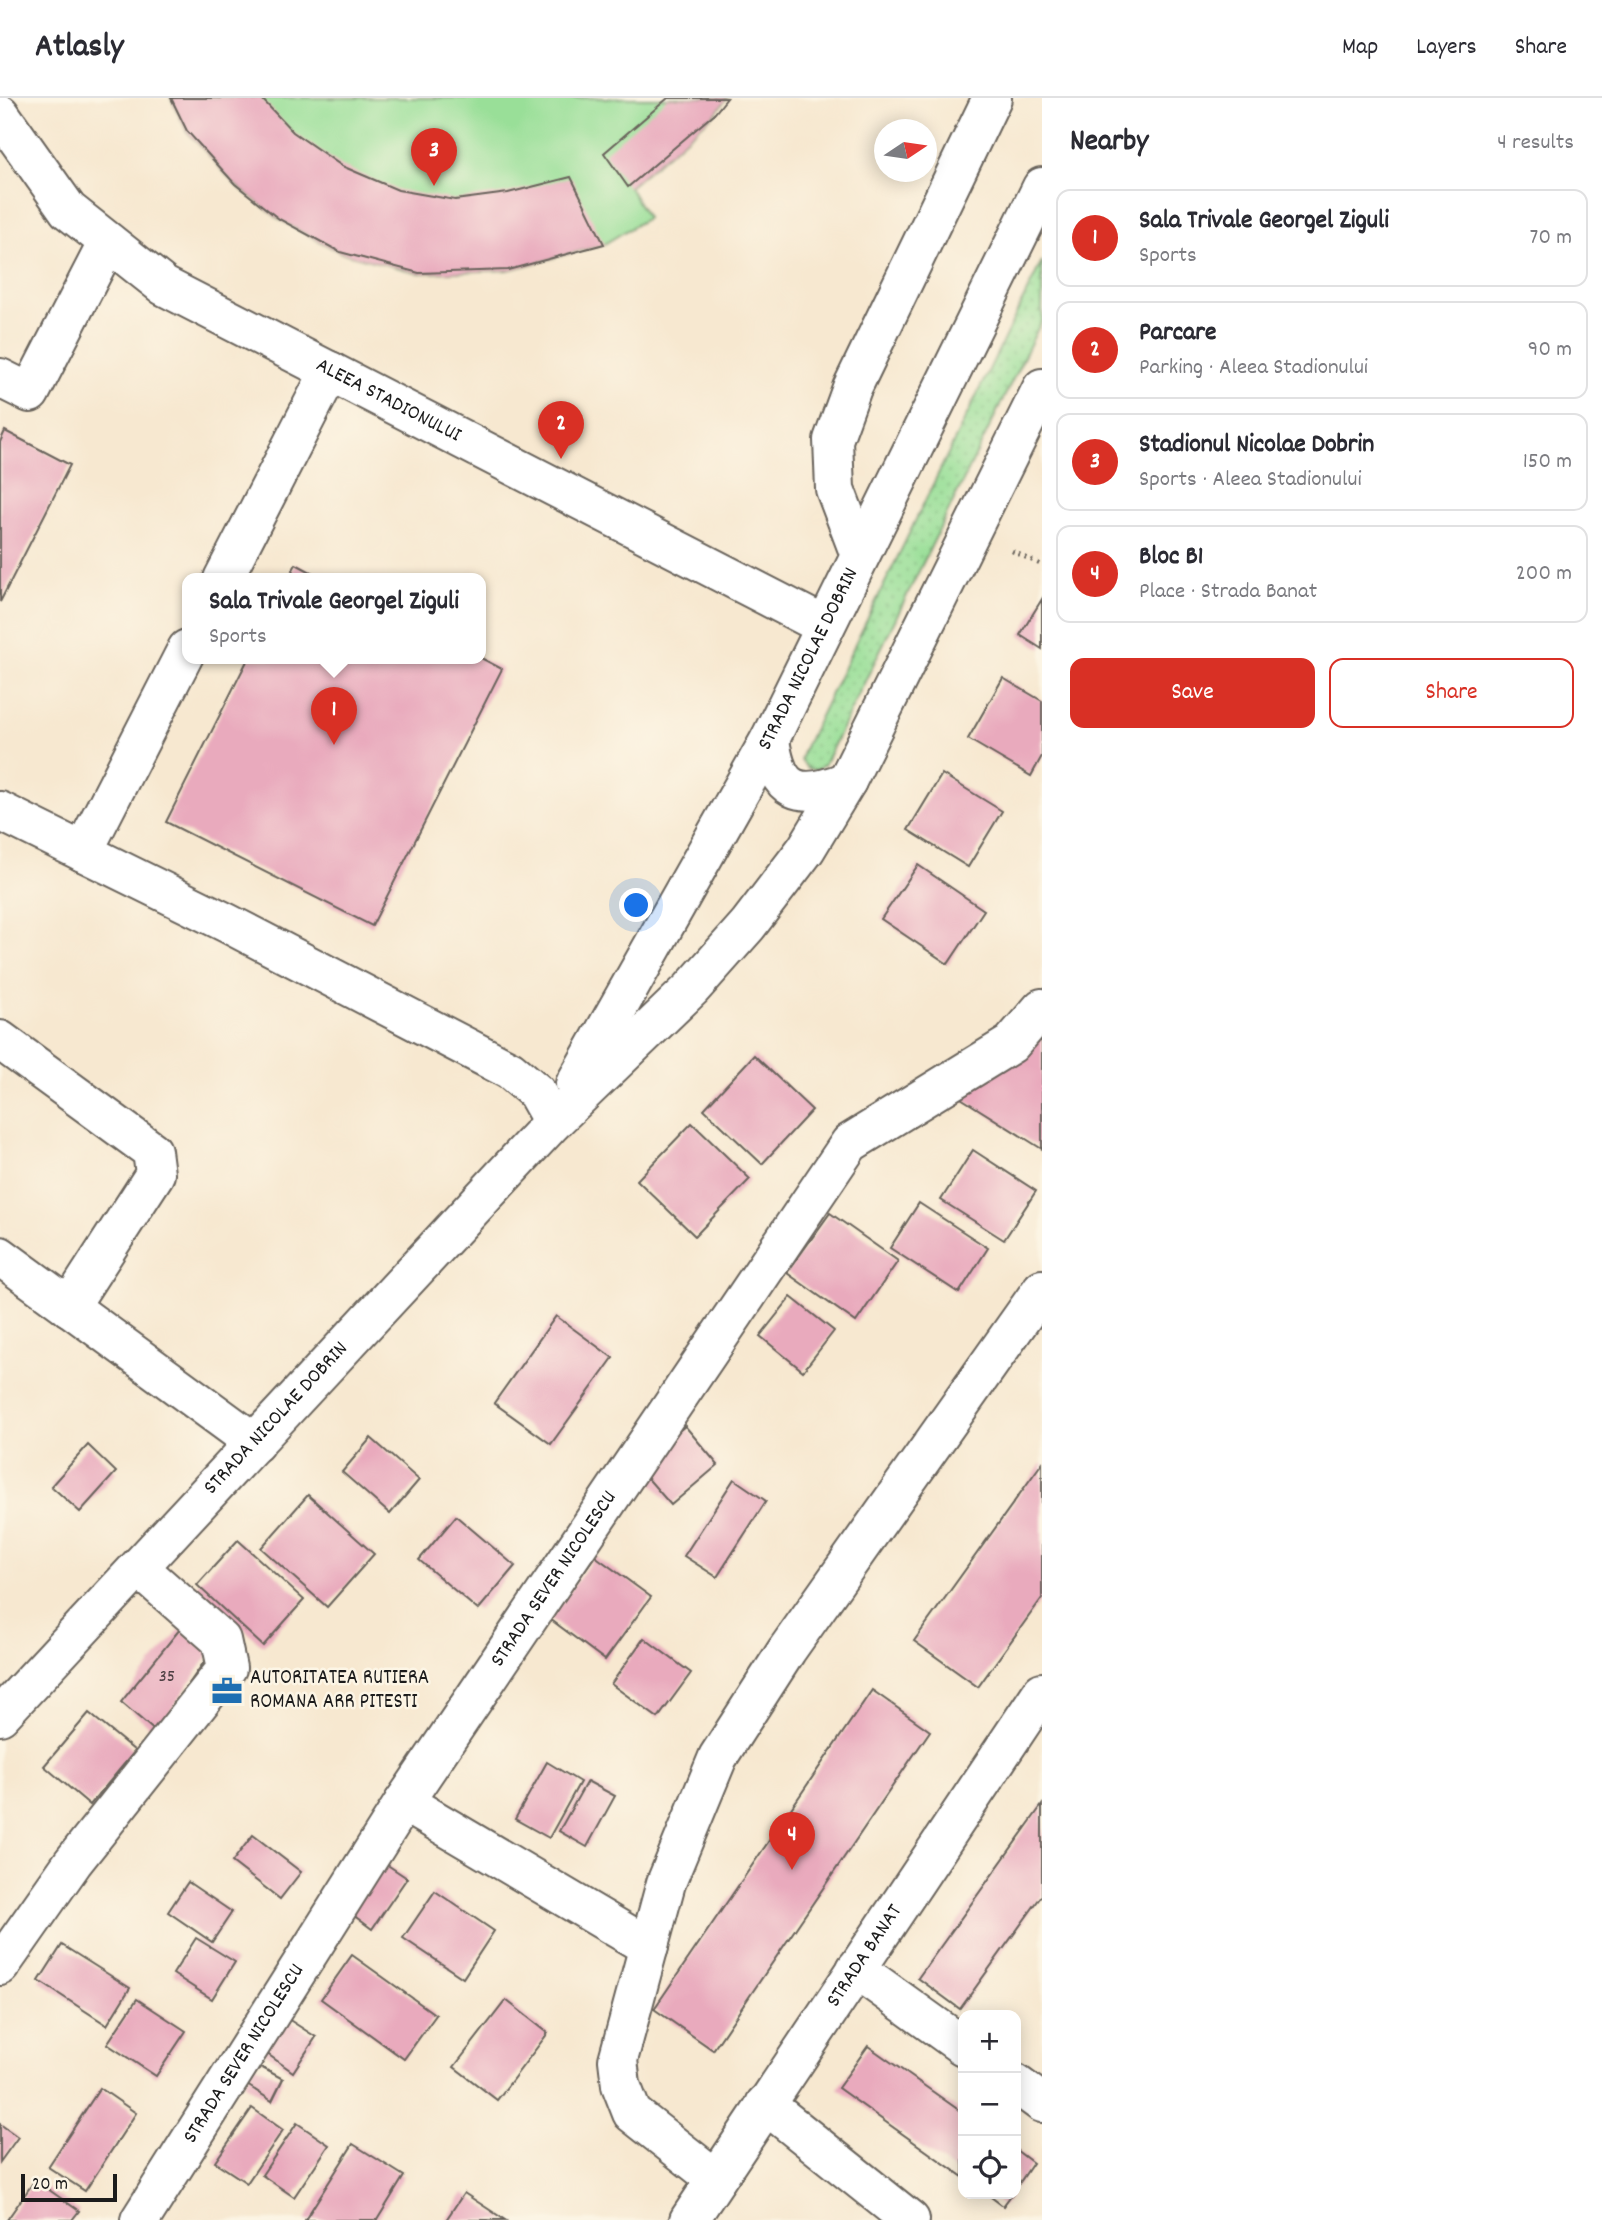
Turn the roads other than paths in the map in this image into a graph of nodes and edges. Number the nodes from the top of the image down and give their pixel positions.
1 (992, 98) edge
2 (0, 114) edge
3 (1042, 187) edge
4 (108, 242) junction
5 (330, 371) junction
6 (0, 378) edge
7 (1042, 388) edge
8 (860, 555) junction
9 (226, 573) edge
10 (825, 626) junction
11 (182, 659) edge
12 (770, 739) junction
13 (847, 780) junction
14 (0, 811) edge
15 (83, 852) junction
16 (1042, 1008) edge
17 (0, 1040) edge
18 (553, 1122) junction
19 (0, 1256) edge
20 (1042, 1289) edge
21 (69, 1307) junction
22 (255, 1443) junction
23 (138, 1568) junction
24 (1042, 1692) edge
25 (0, 1716) edge
26 (404, 1802) junction
27 (649, 1947) junction
28 (0, 1966) edge
29 (856, 1969) junction
30 (958, 2042) edge
31 (1021, 2088) edge
32 (1042, 2103) edge
33 (765, 2104) junction
34 (716, 2179) junction
35 (140, 2220) edge
36 (689, 2220) edge
37 (910, 2220) edge

1 - 8 street
2 - 4 street, ALEEA STADIONULUI
3 - 8 street, STRADA NICOLAE DOBRIN
4 - 5 street, ALEEA STADIONULUI
4 - 6 street
5 - 9 street
5 - 10 street, ALEEA STADIONULUI
7 - 13 street, STRADA NICOLAE DOBRIN
8 - 10 street, STRADA NICOLAE DOBRIN
10 - 12 street, STRADA NICOLAE DOBRIN
11 - 15 street
12 - 13 street
12 - 18 street, STRADA NICOLAE DOBRIN
13 - 18 street, STRADA NICOLAE DOBRIN
14 - 15 street
15 - 18 street
16 - 26 street, STRADA SEVER NICOLESCU
17 - 21 street
18 - 22 street, STRADA NICOLAE DOBRIN
19 - 21 street
20 - 27 street
21 - 22 street
22 - 23 street, STRADA NICOLAE DOBRIN
23 - 25 street, STRADA NICOLAE DOBRIN
23 - 28 street
24 - 29 street, STRADA BANAT
26 - 27 street
26 - 35 street, STRADA SEVER NICOLESCU
27 - 34 street
29 - 30 street
29 - 33 street, STRADA BANAT
31 - 32 street
33 - 34 street, STRADA BANAT
33 - 37 street
34 - 36 street, STRADA BANAT

